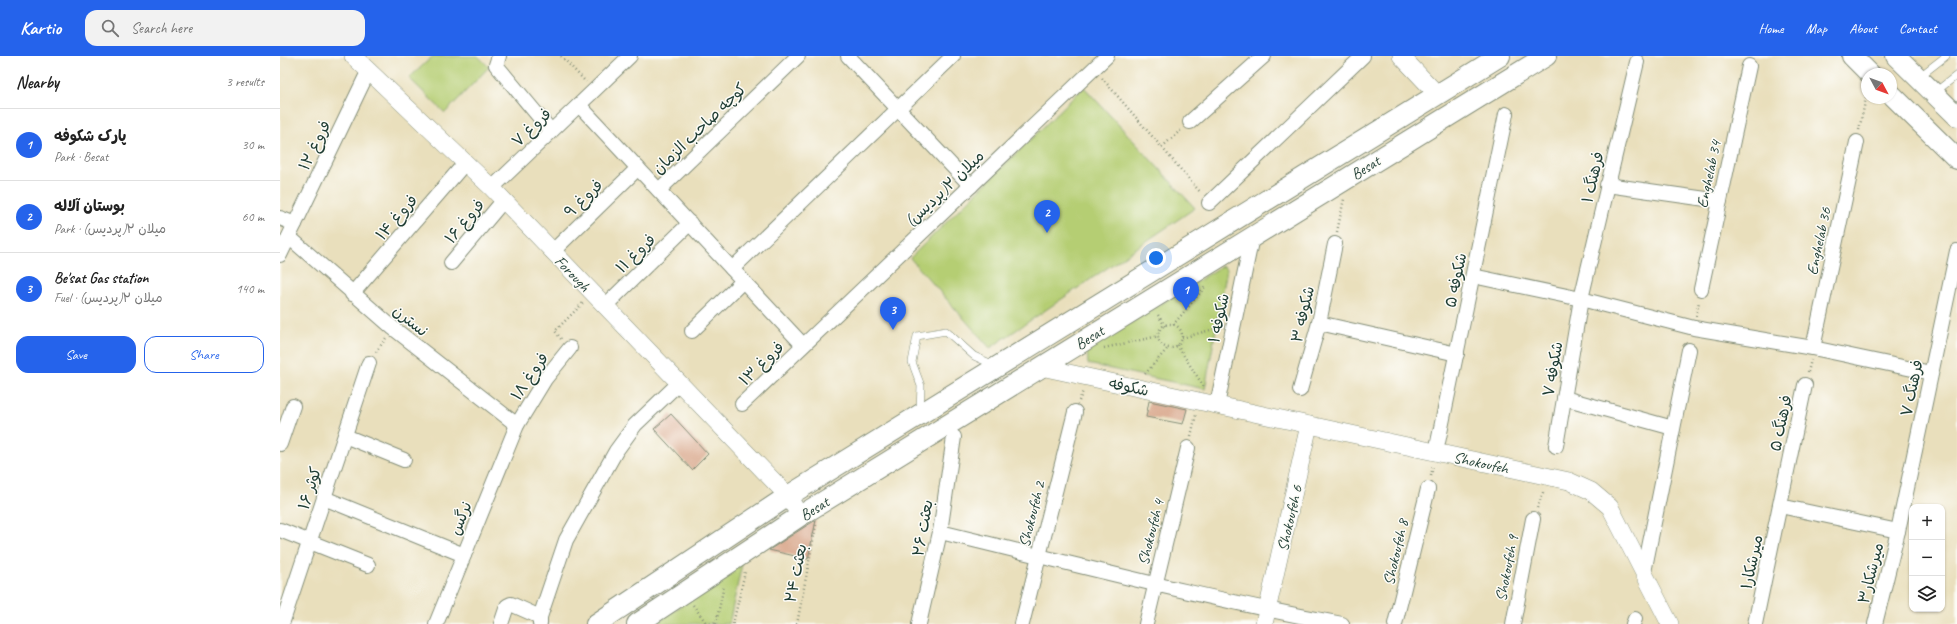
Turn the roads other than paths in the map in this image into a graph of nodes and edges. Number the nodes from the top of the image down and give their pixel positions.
1 (353, 56) edge
2 (499, 56) edge
3 (630, 56) edge
4 (798, 56) edge
5 (848, 56) edge
6 (953, 56) edge
7 (1107, 56) edge
8 (1264, 56) edge
9 (1363, 56) edge
10 (1401, 56) edge
11 (1500, 56) edge
12 (1546, 56) edge
13 (1852, 56) edge
14 (1896, 56) edge
15 (1946, 56) edge
16 (1636, 62) dead end
17 (1749, 66) dead end
18 (1864, 68) edge
19 (368, 72) junction
20 (1957, 75) edge
21 (1918, 78) junction
22 (1934, 93) junction
23 (1438, 95) junction
24 (1897, 100) edge
25 (579, 105) junction
26 (898, 109) junction
27 (1506, 114) dead end
28 (1448, 116) junction
29 (1957, 116) edge
30 (1190, 122) road end
31 (552, 131) junction
32 (1857, 142) road end
33 (1957, 159) edge
34 (465, 163) junction
35 (638, 168) junction
36 (1607, 185) junction
37 (971, 186) junction
38 (492, 188) junction
39 (659, 190) junction
40 (503, 201) junction
41 (1720, 201) junction
42 (1209, 203) road end
43 (280, 218) edge
44 (295, 224) junction
45 (690, 224) junction
46 (288, 237) junction
47 (1252, 237) junction
48 (1335, 244) road end
49 (1957, 251) edge
50 (552, 252) junction
51 (280, 255) edge
52 (451, 263) dead end
53 (732, 269) junction
54 (1473, 276) junction
55 (743, 281) junction
56 (1701, 289) dead end
57 (352, 294) junction
58 (1581, 299) junction
59 (605, 306) junction
60 (1319, 323) junction
61 (692, 331) dead end
62 (803, 346) junction
63 (570, 348) dead end
64 (1813, 348) junction
65 (1689, 350) dead end
66 (1457, 354) junction
67 (369, 363) road end
68 (998, 367) junction
69 (1041, 367) junction
70 (1931, 373) junction
71 (679, 384) junction
72 (1805, 384) road end
73 (1300, 390) dead end
74 (1564, 398) junction
75 (1208, 403) junction
76 (742, 404) dead end
77 (293, 406) dead end
78 (1075, 412) road end
79 (920, 415) junction
80 (517, 425) junction
81 (1309, 425) junction
82 (1673, 428) junction
83 (345, 436) junction
84 (954, 437) dead end
85 (280, 444) edge
86 (1556, 446) dead end
87 (1188, 448) road end
88 (1436, 452) junction
89 (404, 460) dead end
90 (1428, 488) road end
91 (788, 496) junction
92 (324, 498) junction
93 (1780, 506) junction
94 (800, 516) junction
95 (1533, 519) road end
96 (280, 530) edge
97 (1898, 531) junction
98 (940, 532) junction
99 (309, 543) junction
100 (464, 555) junction
101 (1038, 555) junction
102 (368, 565) dead end
103 (1644, 572) junction
104 (1155, 585) junction
105 (1266, 617) edge
106 (540, 621) edge
107 (282, 624) edge
108 (436, 624) edge
109 (501, 624) edge
110 (596, 624) edge
111 (637, 624) edge
112 (919, 624) edge
113 (1022, 624) edge
114 (1146, 624) edge
115 (1342, 624) edge
116 (1396, 624) edge
117 (1513, 624) edge
118 (1670, 624) edge
119 (1755, 624) edge
120 (1875, 624) edge

1 - 19 street, Forough
2 - 31 street
3 - 25 street, فروغ ۷
4 - 39 street, کوچه صاحب الزمان
5 - 26 street
6 - 26 street
7 - 37 street, میلان ۲(پردیس)
8 - 30 street
9 - 42 street
10 - 23 street
11 - 23 main road, Besat
12 - 28 main road, Besat
13 - 18 main road
14 - 21 main road
15 - 21 lane
16 - 36 street, فرهنگ ۱
17 - 41 street, Enghelab 34
19 - 34 street, Forough
19 - 44 street, فروغ ۱۲
20 - 22 lane
21 - 22 main road
22 - 29 main road
23 - 28 main road
23 - 68 main road, Besat
24 - 33 main road
25 - 31 street, فروغ ۷
25 - 35 street
26 - 37 street
26 - 53 street
27 - 54 street, شکوفه ۵
28 - 47 main road, Besat
31 - 38 street, فروغ ۷
32 - 64 street, Enghelab 36
34 - 38 street, Forough
34 - 57 street, فروغ ۱۴
35 - 39 street
35 - 50 street, فروغ ۹
36 - 41 street
36 - 58 street, فرهنگ ۱
37 - 62 street, میلان ۲(پردیس)
38 - 40 street, Forough
39 - 45 street
40 - 50 street, Forough
40 - 52 street, فروغ ۱۶
41 - 56 street, Enghelab 34
43 - 44 street
44 - 46 street, فروغ ۱۲
45 - 53 street
45 - 59 street, فروغ ۱۱
46 - 51 street, فروغ ۱۲
46 - 57 street, نسترن
47 - 69 main road, Besat
47 - 75 street, شکوفه ۱
48 - 60 street, شکوفه ۳
49 - 70 street, فرهنگ ۷
50 - 59 street, Forough
53 - 55 street
54 - 58 street
54 - 66 street, شکوفه ۵
55 - 61 street
55 - 62 street
57 - 80 street, نسترن
58 - 64 street
58 - 74 street, شکوفه ۷
59 - 71 street, Forough
60 - 66 street
60 - 73 street, شکوفه ۳
62 - 76 street, فروغ ۱۳
63 - 80 street, فروغ ۱۸
64 - 70 street
65 - 82 street
66 - 88 street, شکوفه ۵
67 - 83 street, کوثر ۱۶
68 - 79 main road, Besat
68 - 79 lane
69 - 75 street, شکوفه
69 - 94 main road, Besat
70 - 97 street, فرهنگ ۷
71 - 91 street, Forough
71 - 106 street
72 - 93 street, فرهنگ ۵
74 - 82 street
74 - 86 street, شکوفه ۷
75 - 81 street, Shokoufeh
77 - 85 street
78 - 101 street, Shokoufeh 2
79 - 91 main road, Besat
80 - 100 street, نرگس
81 - 88 street, Shokoufeh
81 - 105 street, Shokoufeh 6
82 - 103 street
83 - 89 street
83 - 92 street, کوثر ۱۶
84 - 98 street, بعثت ۲۶
87 - 104 street, Shokoufeh 4
88 - 103 street, Shokoufeh
90 - 116 street, Shokoufeh 8
91 - 94 street, Forough
91 - 110 main road, Besat
92 - 99 street, کوثر ۱۶
92 - 100 street
93 - 97 street
93 - 119 street, میرشکار۱
94 - 111 main road, Besat
95 - 117 street, Shokoufeh 9
96 - 99 street
97 - 120 street, میرشکار۳
98 - 101 street
98 - 112 street, بعثت ۲۶
99 - 102 street
99 - 107 street, کوثر ۱۶
100 - 108 street, نرگس
101 - 104 street
101 - 113 street, Shokoufeh 2
103 - 118 street, Shokoufeh
104 - 105 street
104 - 114 street, Shokoufeh 4
105 - 115 street
106 - 109 street

